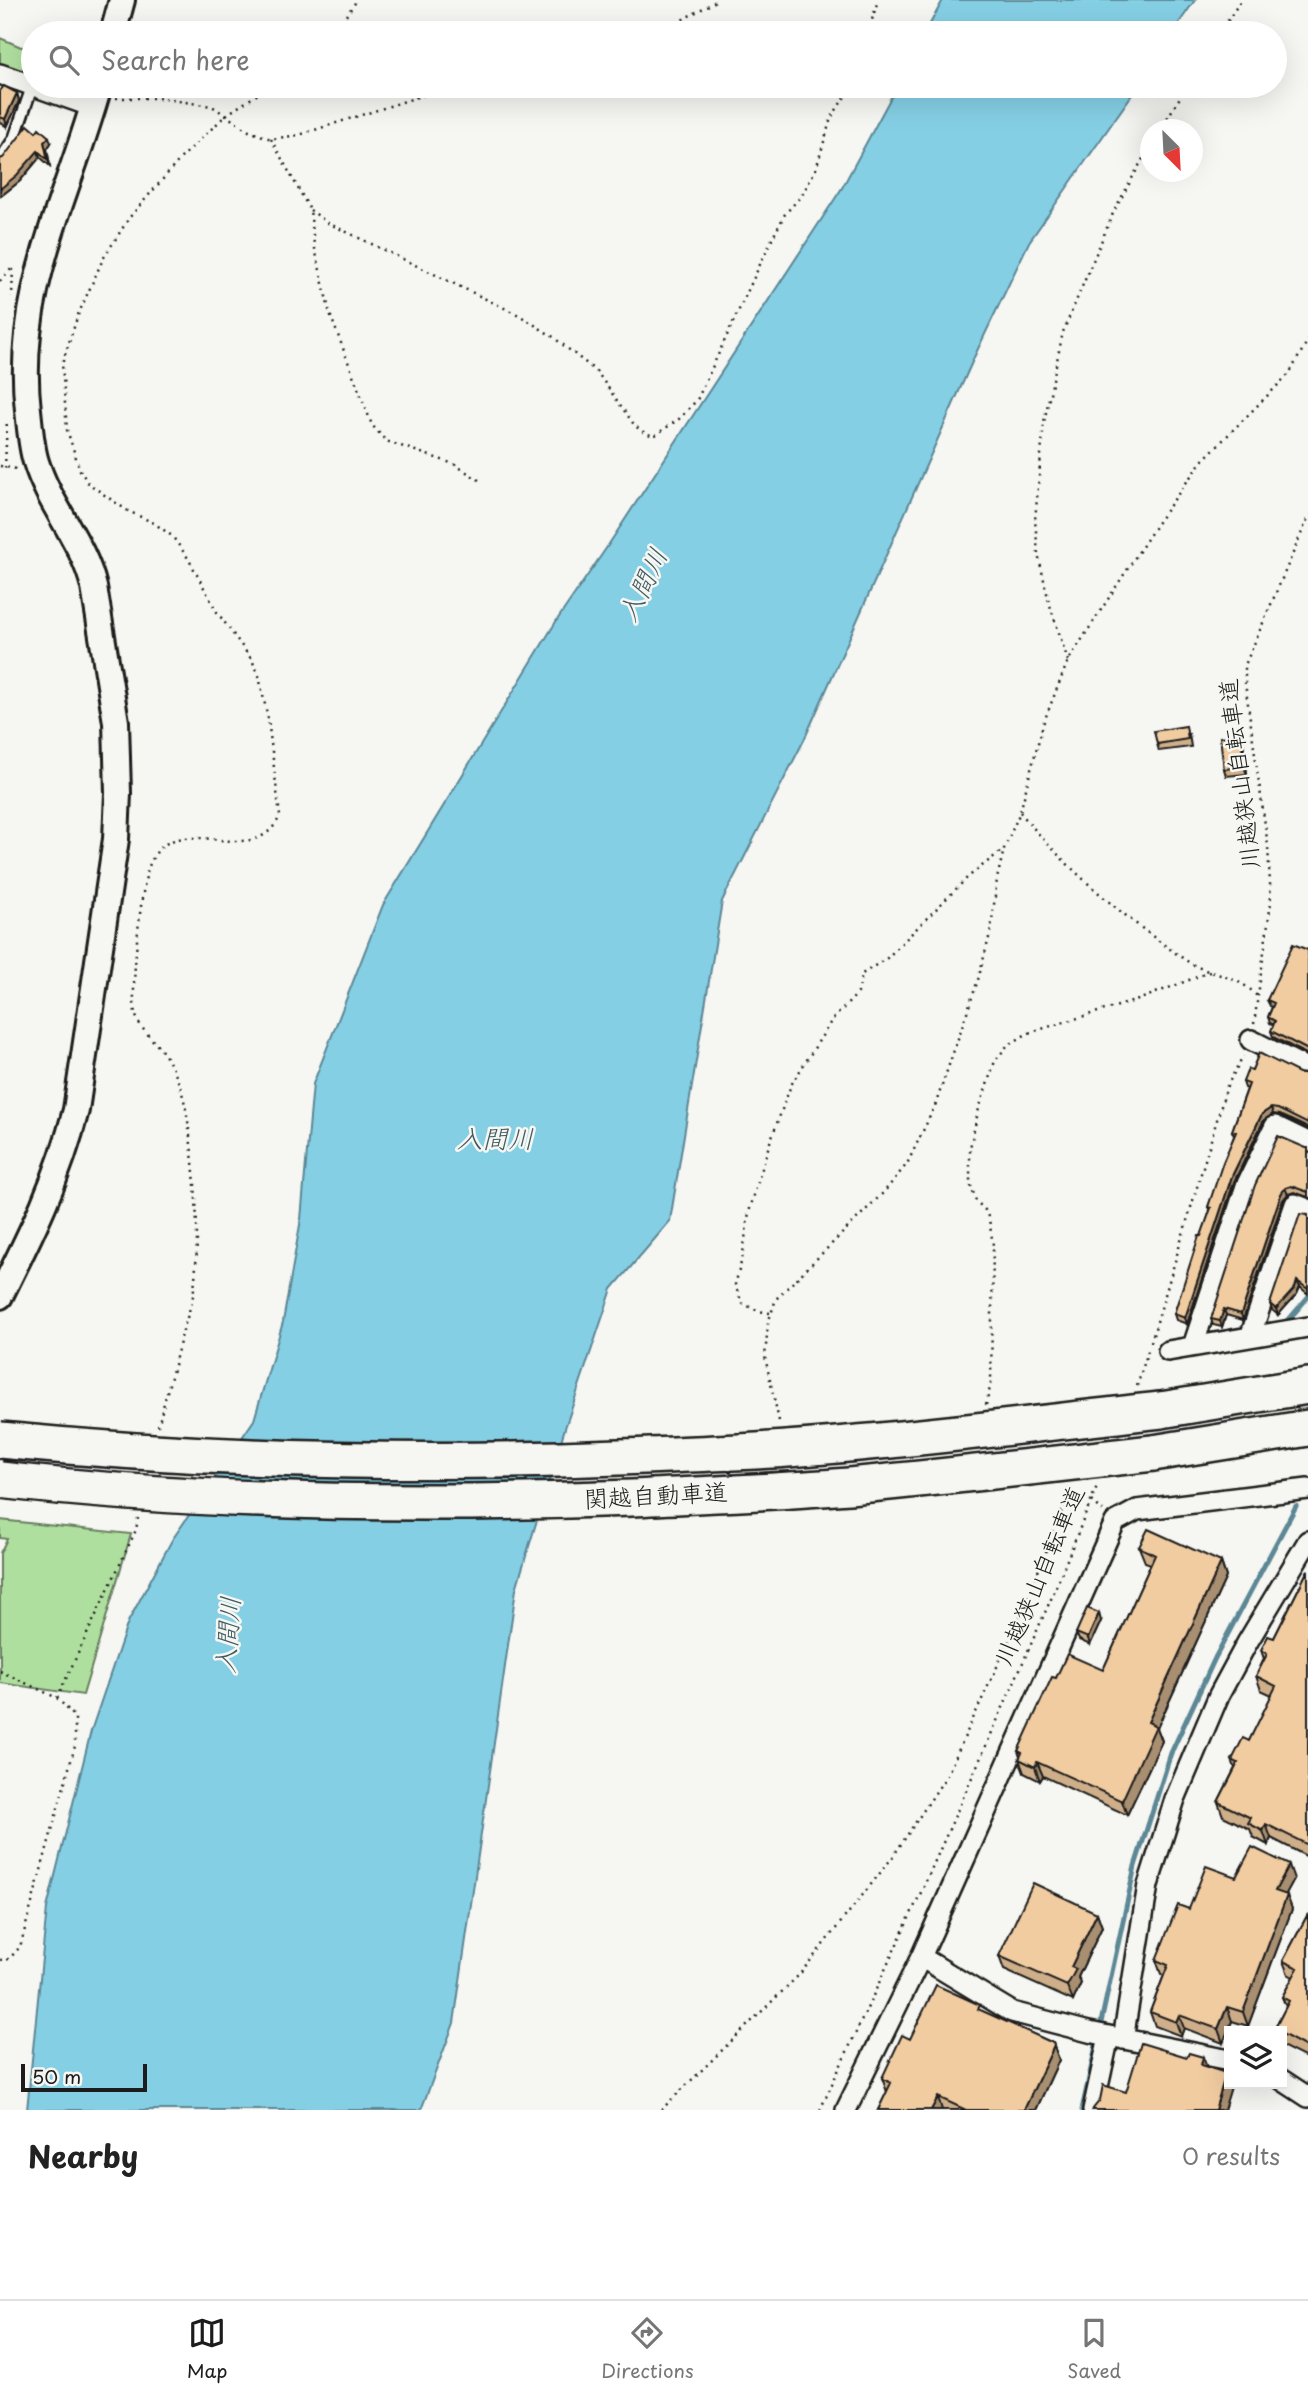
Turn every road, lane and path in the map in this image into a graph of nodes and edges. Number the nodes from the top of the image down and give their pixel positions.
1 (122, 0) edge
2 (357, 0) edge
3 (718, 0) edge
4 (878, 0) edge
5 (1241, 0) edge
6 (116, 21) edge
7 (342, 21) edge
8 (680, 21) edge
9 (872, 21) edge
10 (1228, 21) edge
11 (0, 74) edge
12 (21, 83) edge
13 (28, 98) edge
14 (96, 98) edge
15 (118, 98) edge
16 (252, 98) edge
17 (415, 98) edge
18 (844, 98) edge
19 (1180, 98) edge
20 (226, 115) junction
21 (1167, 119) edge
22 (271, 139) junction
23 (1, 158) edge
24 (1140, 164) edge
25 (310, 210) junction
26 (1308, 340) edge
27 (479, 480) dead end
28 (1308, 518) edge
29 (1068, 661) junction
30 (1020, 812) junction
31 (1004, 849) junction
32 (1212, 971) junction
33 (1257, 996) junction
34 (1251, 1040) junction
35 (1308, 1069) edge
36 (1308, 1142) edge
37 (1308, 1209) edge
38 (0, 1296) edge
39 (771, 1313) junction
40 (1308, 1327) edge
41 (1251, 1337) junction
42 (1194, 1346) junction
43 (1168, 1351) dead end
44 (1308, 1386) edge
45 (1148, 1400) junction
46 (986, 1408) dead end
47 (779, 1421) dead end
48 (157, 1427) dead end
49 (1308, 1428) edge
50 (0, 1440) edge
51 (0, 1480) edge
52 (1098, 1480) dead end
53 (1308, 1489) edge
54 (1066, 1502) dead end
55 (139, 1517) dead end
56 (1308, 1541) edge
57 (0, 1671) edge
58 (57, 1698) junction
59 (921, 1957) junction
60 (0, 1960) edge
61 (1116, 2038) junction
62 (1224, 2059) edge
63 (1287, 2084) edge
64 (1308, 2097) edge
65 (661, 2110) edge
66 (820, 2110) edge
67 (846, 2110) edge
68 (1093, 2110) edge

1 - 6 street
2 - 7 path
3 - 8 path
4 - 9 path
5 - 10 path
11 - 12 street
13 - 23 lane
14 - 38 street
15 - 20 path
16 - 20 path
17 - 22 path
18 - 25 path
19 - 21 path
20 - 22 path
20 - 48 path
22 - 25 path
24 - 29 path
25 - 27 path
26 - 29 path
28 - 33 path, 川越狭山自転車道
29 - 30 path
30 - 31 path
30 - 32 path
31 - 39 path
31 - 39 path
32 - 33 path
32 - 46 path
33 - 34 path, 川越狭山自転車道
34 - 35 street
34 - 45 path
36 - 42 street
37 - 41 street
39 - 47 path
40 - 41 street
41 - 42 street
42 - 43 street
44 - 45 highway, 関越自動車道
45 - 50 highway, 関越自動車道, bridge
49 - 51 highway, 関越自動車道, bridge
52 - 66 path, 川越狭山自転車道
53 - 59 street
54 - 65 path
55 - 58 path
56 - 61 street
57 - 58 path
58 - 60 path
59 - 61 street
59 - 67 street
61 - 62 street
61 - 68 street
63 - 64 street

